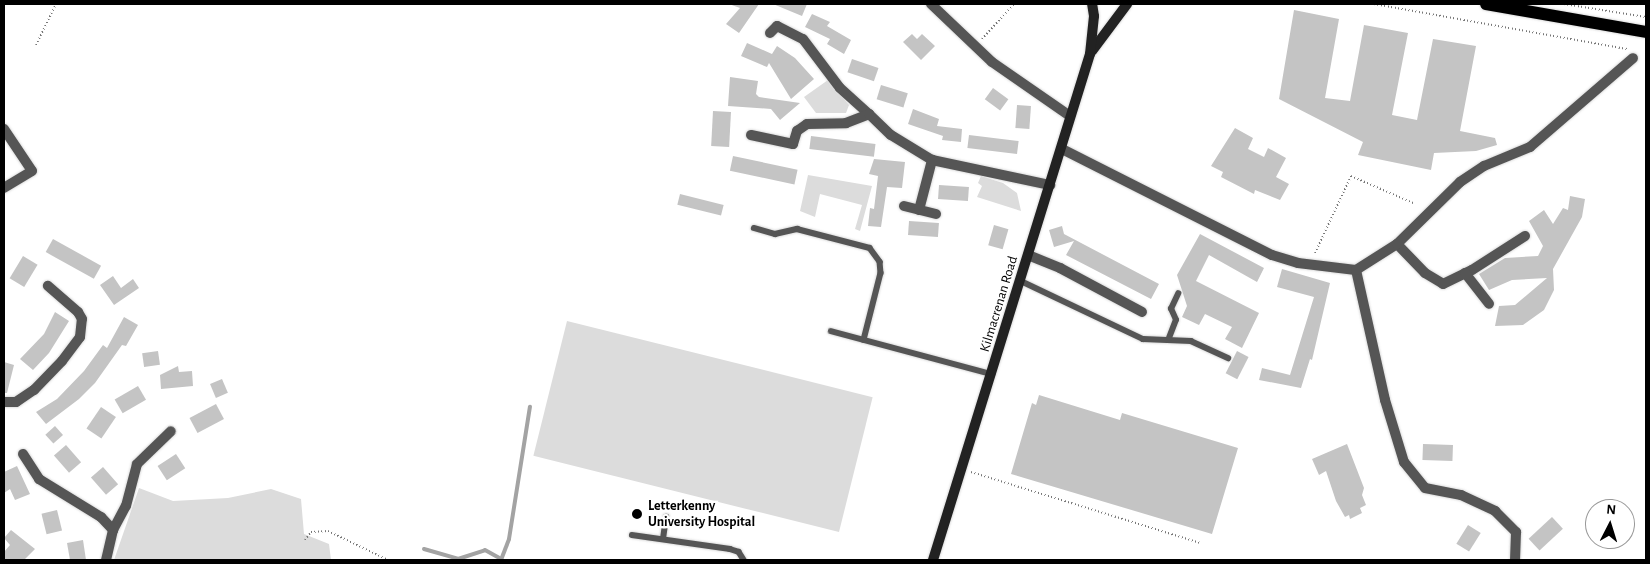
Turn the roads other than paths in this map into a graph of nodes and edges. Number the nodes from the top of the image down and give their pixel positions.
1 (931, 4) edge
2 (1092, 4) edge
3 (1127, 4) edge
4 (1486, 4) edge
5 (1646, 32) edge
6 (770, 33) dead end
7 (1090, 54) junction
8 (1634, 54) road end
9 (869, 114) junction
10 (1070, 116) junction
11 (4, 129) edge
12 (751, 135) dead end
13 (1062, 149) junction
14 (932, 160) junction
15 (1050, 185) junction
16 (4, 188) edge
17 (904, 206) dead end
18 (919, 210) junction
19 (936, 214) dead end
20 (754, 228) dead end
21 (1525, 236) dead end
22 (1397, 244) junction
23 (1028, 256) junction
24 (1356, 270) junction
25 (1465, 273) junction
26 (1021, 281) junction
27 (48, 286) dead end
28 (1178, 294) dead end
29 (1489, 304) dead end
30 (1142, 312) dead end
31 (830, 331) dead end
32 (1169, 338) junction
33 (864, 340) junction
34 (1228, 358) dead end
35 (992, 374) junction
36 (4, 402) edge
37 (171, 431) dead end
38 (23, 454) dead end
39 (666, 517) dead end
40 (113, 530) junction
41 (632, 535) dead end
42 (664, 539) junction
43 (106, 560) edge
44 (744, 560) edge
45 (933, 560) edge
46 (1515, 560) edge

1 - 10 street
2 - 7 main road, Kilmacrenan Road
3 - 7 main road, Kilmacrenan Road
4 - 5 main road
6 - 9 street
7 - 10 main road, Kilmacrenan Road
8 - 22 street
9 - 12 street
9 - 14 street
10 - 13 main road, Kilmacrenan Road
11 - 16 street
13 - 15 main road, Kilmacrenan Road
13 - 24 street
14 - 15 street
14 - 18 street
15 - 23 main road, Kilmacrenan Road
17 - 18 street
18 - 19 street
20 - 33 lane
21 - 25 street
22 - 24 street
22 - 25 street
23 - 26 main road, Kilmacrenan Road
23 - 30 street
24 - 46 street
25 - 29 street
26 - 32 lane
26 - 35 main road, Kilmacrenan Road
27 - 36 street
28 - 32 lane
31 - 33 lane
32 - 34 lane
33 - 35 lane
35 - 45 main road, Kilmacrenan Road
37 - 40 street
38 - 40 street
39 - 42 lane
40 - 43 street
41 - 42 lane
42 - 44 lane

